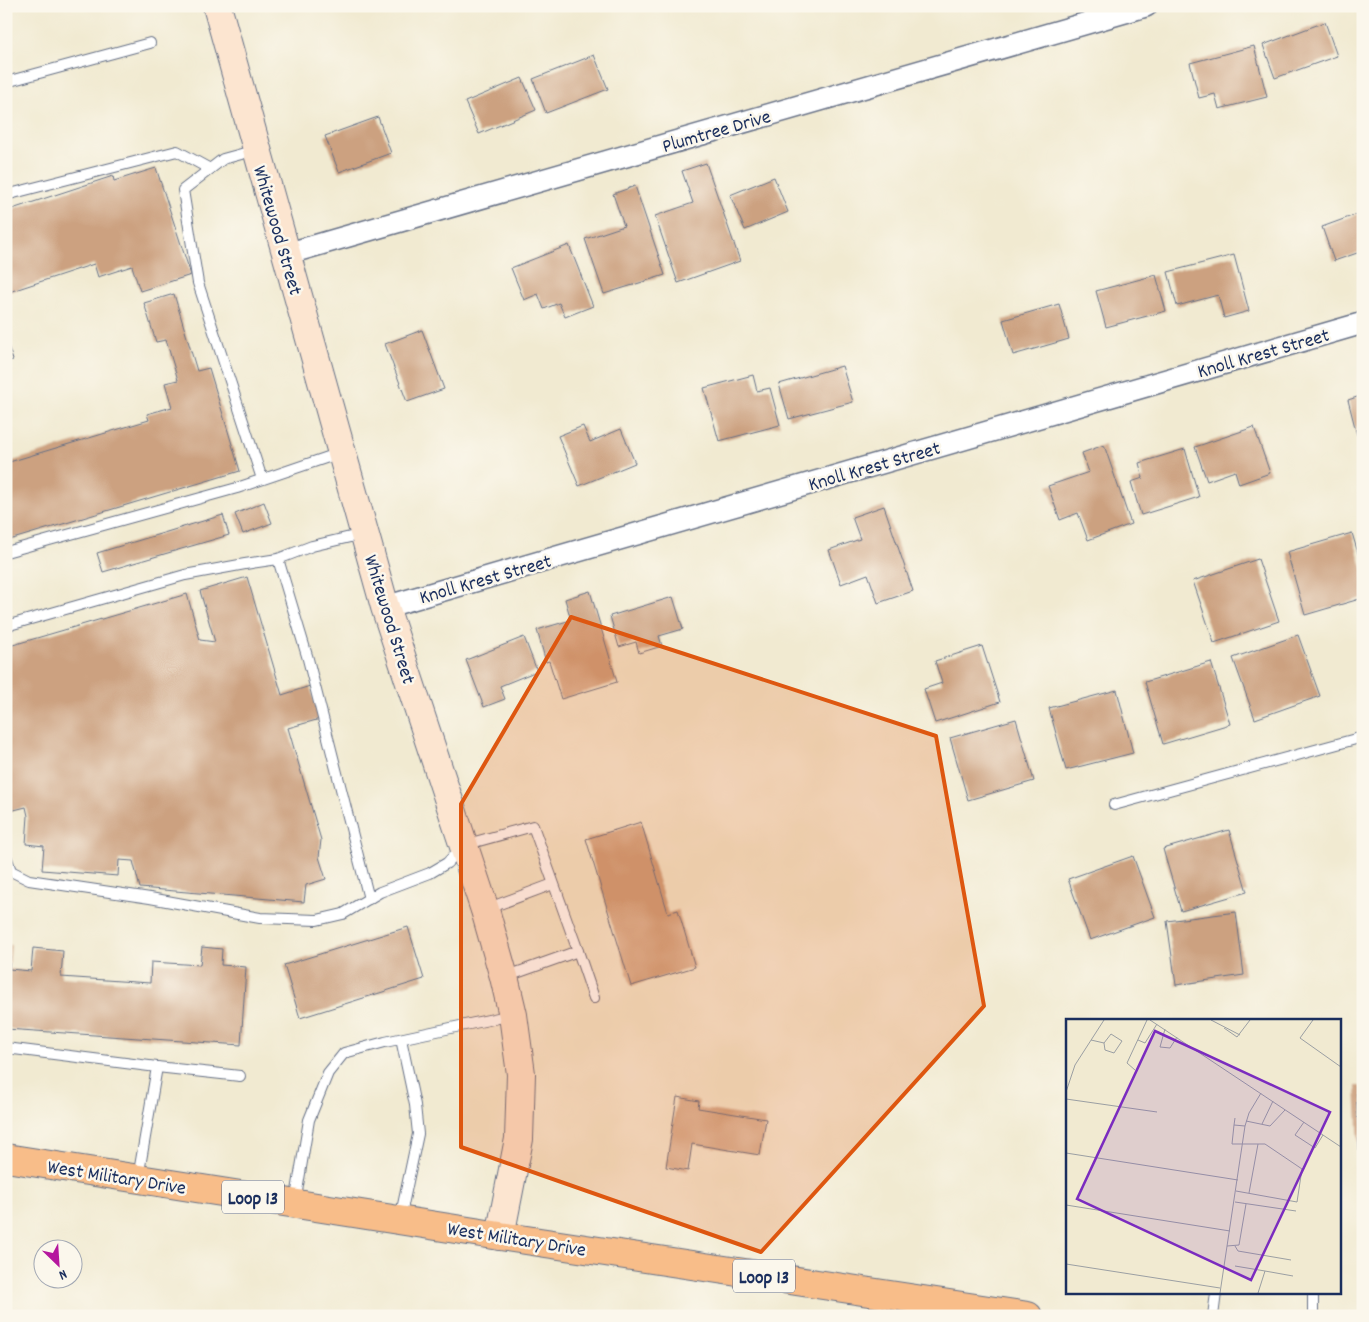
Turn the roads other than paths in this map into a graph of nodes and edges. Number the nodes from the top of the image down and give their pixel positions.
1 (217, 6) edge
2 (1146, 6) edge
3 (150, 44) dead end
4 (6, 82) edge
5 (257, 150) junction
6 (210, 169) junction
7 (6, 195) edge
8 (286, 254) junction
9 (1363, 324) edge
10 (341, 453) junction
11 (262, 479) junction
12 (364, 534) junction
13 (6, 552) edge
14 (278, 559) junction
15 (385, 607) junction
16 (6, 626) edge
17 (1363, 737) edge
18 (1114, 805) dead end
19 (464, 845) junction
20 (6, 856) edge
21 (553, 884) junction
22 (369, 899) junction
23 (485, 910) junction
24 (578, 952) junction
25 (504, 977) junction
26 (594, 998) dead end
27 (513, 1015) junction
28 (401, 1039) junction
29 (6, 1048) edge
30 (156, 1067) junction
31 (240, 1076) dead end
32 (6, 1158) edge
33 (138, 1179) junction
34 (295, 1203) junction
35 (400, 1220) junction
36 (500, 1236) junction
37 (1216, 1294) edge
38 (1313, 1294) edge
39 (1028, 1316) edge
40 (1213, 1316) edge
41 (1313, 1316) edge

1 - 5 street, Whitewood Street
2 - 8 street, Plumtree Drive
3 - 4 lane
5 - 6 lane
5 - 8 street, Whitewood Street
6 - 7 lane
6 - 11 lane
8 - 10 street, Whitewood Street
9 - 15 street, Knoll Krest Street
10 - 11 lane
10 - 12 street, Whitewood Street
11 - 13 lane
12 - 14 lane
12 - 15 street, Whitewood Street
14 - 16 lane
14 - 22 lane
15 - 19 street, Whitewood Street
17 - 18 lane
19 - 21 lane
19 - 22 lane
19 - 23 street, Whitewood Street
20 - 22 lane
21 - 23 lane
21 - 24 lane
23 - 25 street, Whitewood Street
24 - 25 lane
24 - 26 lane
25 - 27 street, Whitewood Street
27 - 28 lane
27 - 36 street, Whitewood Street
28 - 34 lane
28 - 35 lane
29 - 30 lane
30 - 31 lane
30 - 33 lane
32 - 33 main road, West Military Drive / Loop 13
33 - 34 main road, West Military Drive / Loop 13
34 - 35 main road, West Military Drive / Loop 13
35 - 36 main road, West Military Drive / Loop 13
36 - 39 main road, West Military Drive / Loop 13
37 - 40 lane
38 - 41 lane

